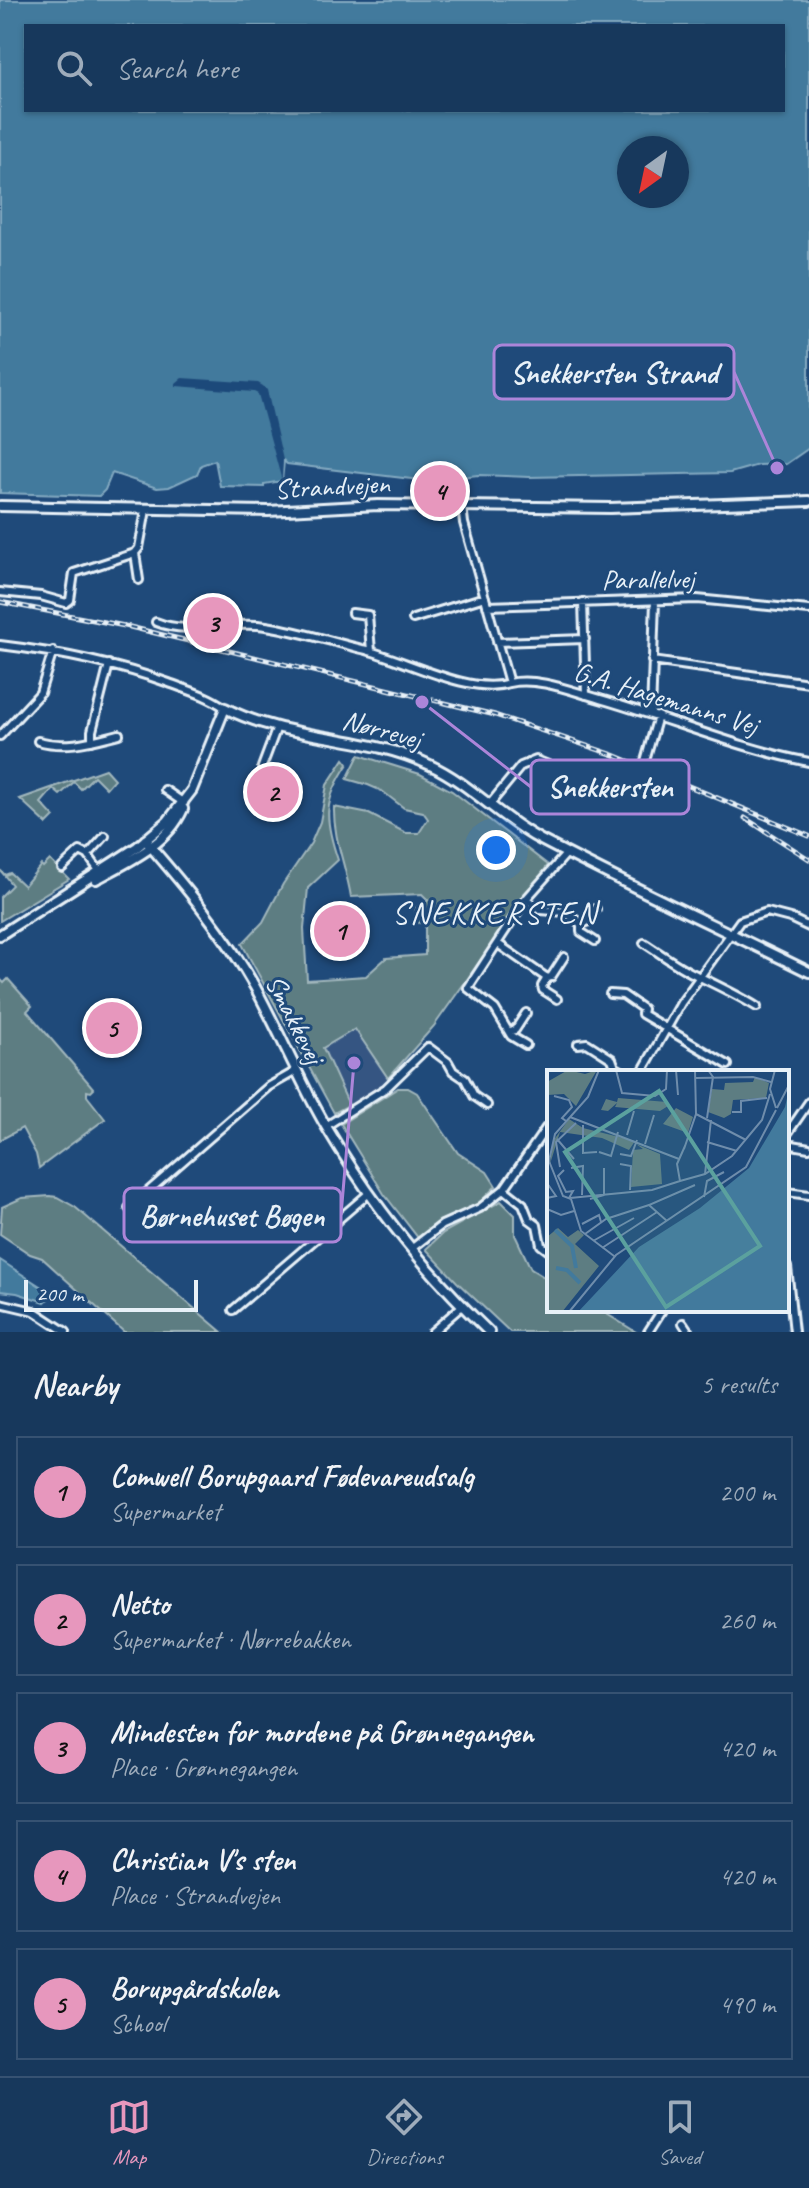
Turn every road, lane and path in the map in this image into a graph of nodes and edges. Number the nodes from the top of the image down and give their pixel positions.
1 (809, 501) edge
2 (0, 506) edge
3 (462, 506) junction
4 (146, 510) junction
5 (135, 553) junction
6 (139, 580) dead end
7 (0, 592) edge
8 (485, 597) junction
9 (655, 601) junction
10 (583, 602) junction
11 (487, 606) junction
12 (809, 610) edge
13 (352, 613) dead end
14 (413, 619) dead end
15 (156, 622) dead end
16 (585, 639) junction
17 (497, 642) junction
18 (0, 645) edge
19 (53, 651) junction
20 (371, 651) junction
21 (652, 661) junction
22 (109, 664) junction
23 (509, 683) junction
24 (809, 683) edge
25 (586, 695) junction
26 (225, 708) junction
27 (654, 715) junction
28 (277, 727) junction
29 (119, 734) dead end
30 (0, 736) edge
31 (38, 741) dead end
32 (92, 741) junction
33 (645, 761) dead end
34 (809, 762) edge
35 (640, 773) dead end
36 (285, 777) dead end
37 (165, 790) dead end
38 (184, 803) junction
39 (490, 804) junction
40 (105, 836) dead end
41 (148, 844) junction
42 (567, 853) junction
43 (88, 855) junction
44 (62, 868) dead end
45 (101, 873) junction
46 (526, 899) junction
47 (596, 909) dead end
48 (581, 924) junction
49 (809, 927) edge
50 (731, 933) junction
51 (0, 935) edge
52 (595, 941) dead end
53 (644, 943) dead end
54 (498, 944) junction
55 (564, 957) dead end
56 (809, 972) edge
57 (700, 976) junction
58 (547, 978) junction
59 (610, 994) dead end
60 (557, 999) dead end
61 (757, 1007) dead end
62 (526, 1013) dead end
63 (666, 1030) junction
64 (510, 1031) junction
65 (578, 1044) dead end
66 (526, 1045) dead end
67 (728, 1065) dead end
68 (620, 1070) edge
69 (643, 1070) edge
70 (296, 1071) junction
71 (808, 1104) edge
72 (487, 1105) dead end
73 (326, 1126) junction
74 (547, 1129) edge
75 (789, 1131) edge
76 (789, 1144) edge
77 (809, 1148) edge
78 (504, 1189) junction
79 (789, 1192) edge
80 (368, 1194) junction
81 (809, 1195) edge
82 (129, 1208) dead end
83 (410, 1250) junction
84 (547, 1250) edge
85 (789, 1286) edge
86 (0, 1303) edge
87 (462, 1306) junction
88 (233, 1310) dead end
89 (661, 1312) edge
90 (683, 1323) dead end
91 (66, 1332) edge
92 (432, 1332) edge
93 (489, 1332) edge
94 (648, 1332) edge
95 (689, 1332) edge
96 (794, 1332) edge

1 - 3 main road, Strandvejen
2 - 4 main road, Strandvejen
3 - 4 main road, Strandvejen
3 - 8 street
4 - 5 street
5 - 6 street
5 - 7 street
8 - 11 street
8 - 14 street
9 - 10 street, Parallelvej
9 - 12 street, Parallelvej
9 - 21 street
10 - 11 street, Parallelvej
10 - 16 street
11 - 17 street
13 - 20 street
15 - 20 street, G.A. Hagemanns Vej
16 - 17 street
16 - 25 street
17 - 23 street
18 - 19 street, Nørrevej
19 - 22 street, Nørrevej
19 - 30 street
20 - 23 street, G.A. Hagemanns Vej
21 - 24 street
21 - 27 street
22 - 26 street, Nørrevej
22 - 32 street
23 - 25 street, G.A. Hagemanns Vej
25 - 27 street, G.A. Hagemanns Vej
26 - 28 main road, Nørrevej
26 - 38 main road
27 - 33 street
27 - 34 street, G.A. Hagemanns Vej
28 - 36 street
28 - 39 main road, Nørrevej
29 - 32 street
31 - 32 street
35 - 39 street
37 - 38 street
38 - 41 main road
39 - 42 main road, Nørrevej
40 - 43 street
41 - 45 main road
41 - 70 main road, Smakkevej
42 - 46 street
42 - 50 main road, Nørrevej
43 - 44 street
43 - 45 street
45 - 51 main road
46 - 48 street
46 - 54 street
47 - 48 street
48 - 52 street
49 - 50 street
50 - 56 main road, Nørrevej
50 - 57 street
53 - 57 street
54 - 58 street
54 - 64 street
55 - 58 street
57 - 61 street
57 - 63 street
58 - 60 street
59 - 63 street
62 - 64 street
63 - 67 street
63 - 69 street
64 - 66 street
65 - 68 street
70 - 73 main road, Smakkevej
70 - 82 street
71 - 75 street
72 - 73 street
73 - 80 main road, Smakkevej
74 - 78 street
76 - 77 street
78 - 83 street
78 - 84 street
79 - 81 street
80 - 83 main road, Smakkevej
80 - 88 street
83 - 87 main road, Smakkevej
85 - 96 street
86 - 91 street
87 - 92 street
87 - 93 main road, Smakkevej
89 - 94 street
90 - 95 street

